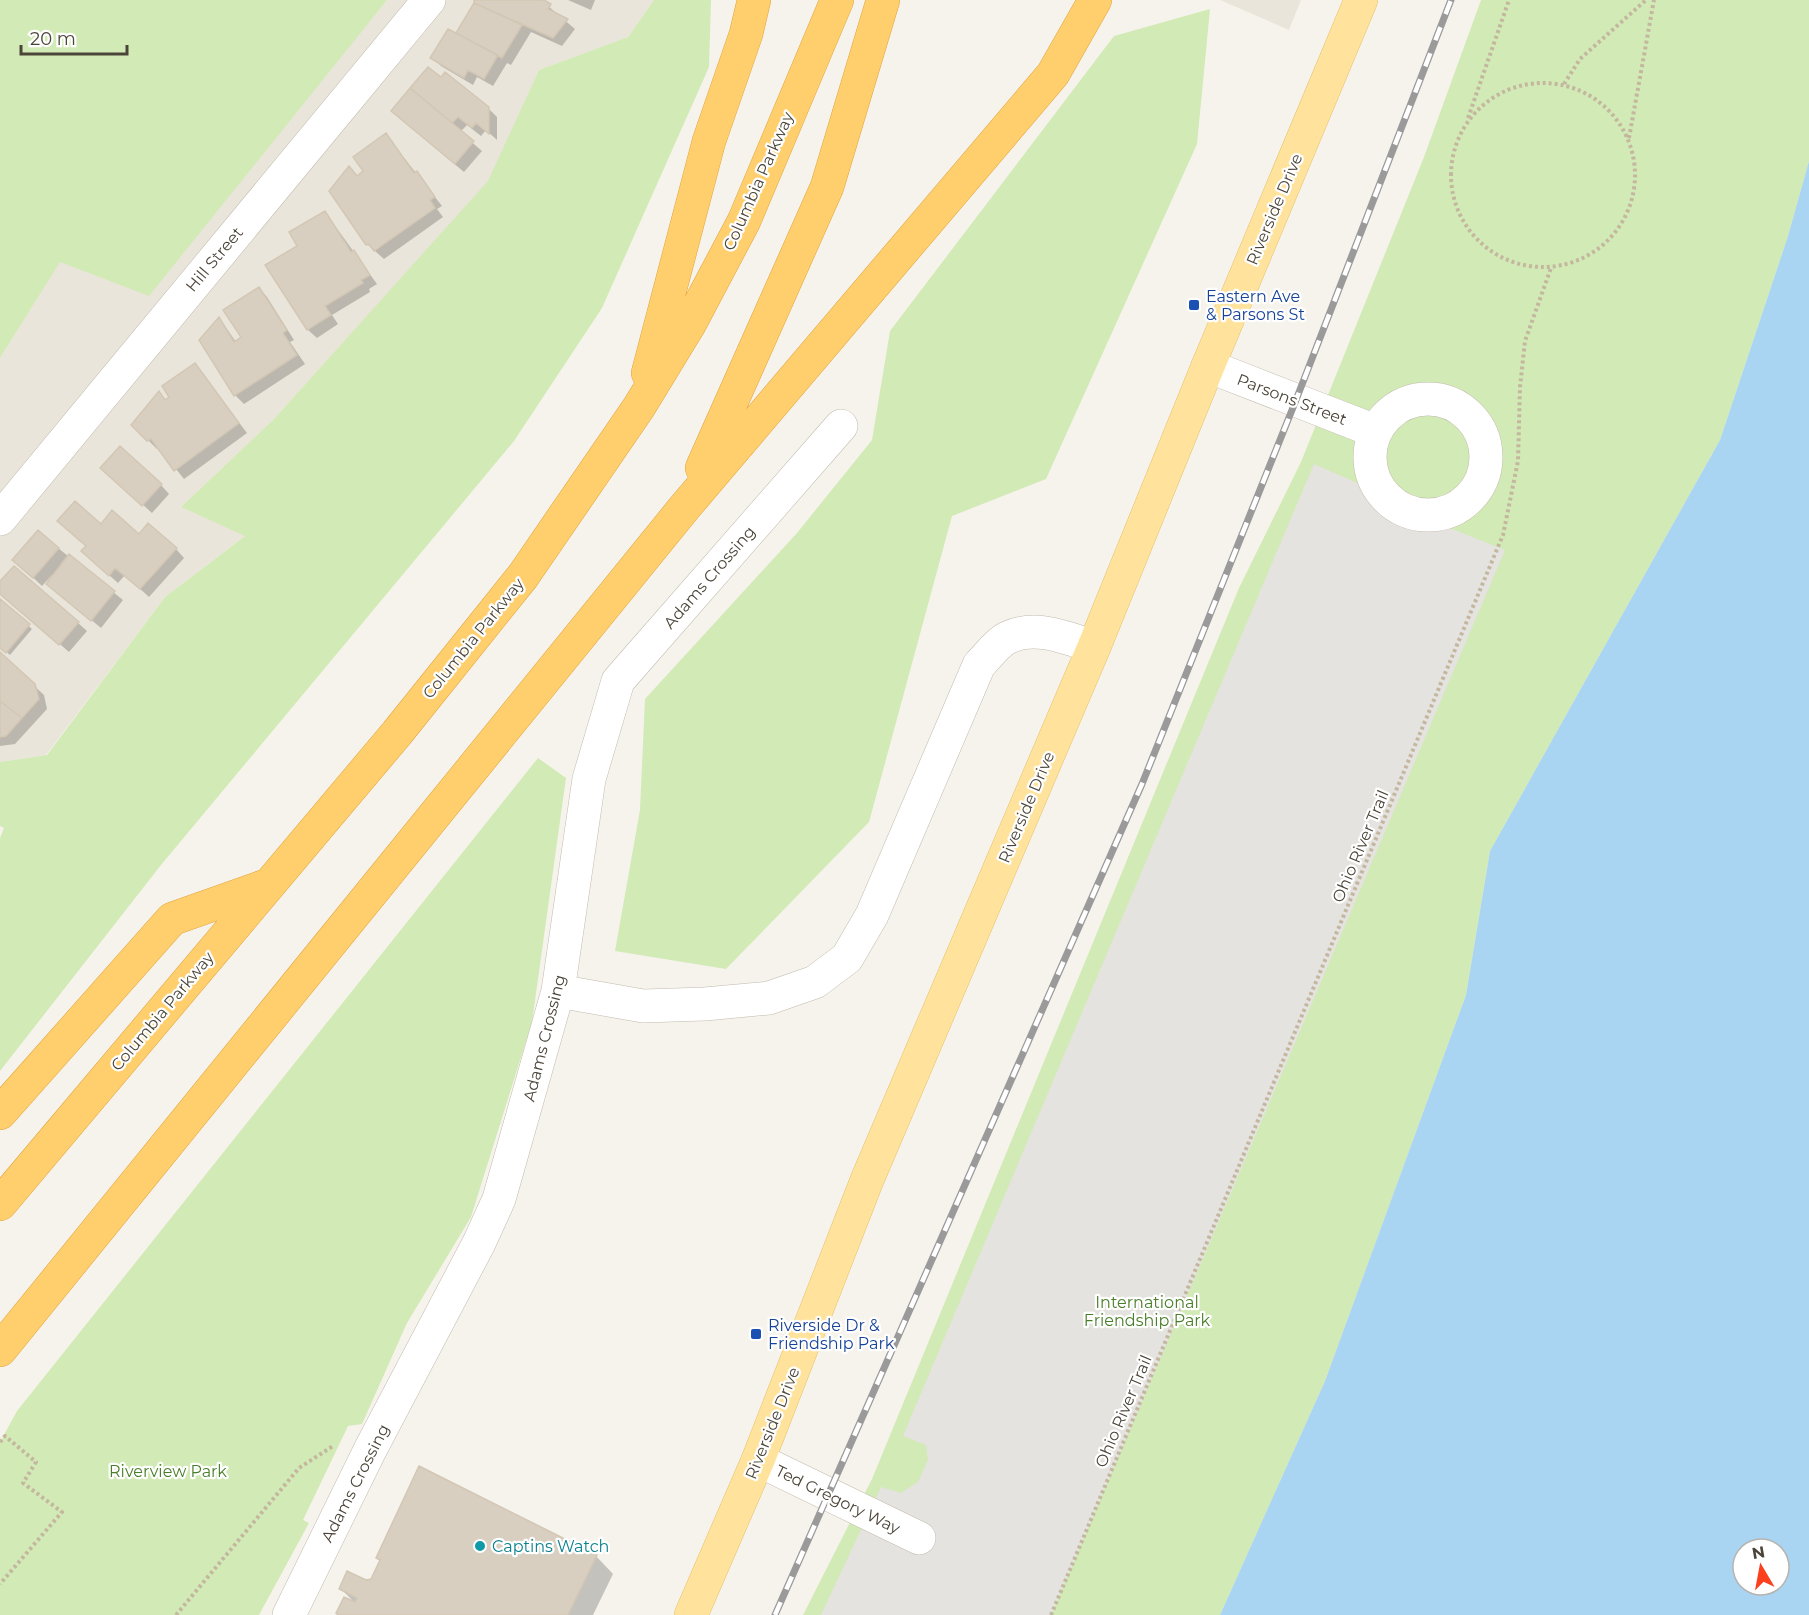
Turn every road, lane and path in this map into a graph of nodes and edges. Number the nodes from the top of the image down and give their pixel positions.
1 (429, 0) edge
2 (754, 0) edge
3 (837, 0) edge
4 (883, 0) edge
5 (1095, 0) edge
6 (1361, 0) edge
7 (1509, 0) edge
8 (1646, 0) edge
9 (1654, 0) edge
10 (1564, 84) junction
11 (1468, 118) junction
12 (1629, 139) junction
13 (1551, 268) junction
14 (1208, 366) junction
15 (639, 407) junction
16 (842, 426) dead end
17 (1375, 431) dead end
18 (684, 508) junction
19 (0, 519) edge
20 (1094, 647) junction
21 (267, 885) junction
22 (558, 990) junction
23 (0, 1113) edge
24 (0, 1204) edge
25 (3, 1348) edge
26 (0, 1442) edge
27 (340, 1444) dead end
28 (758, 1460) junction
29 (919, 1538) dead end
30 (0, 1584) edge
31 (176, 1615) edge
32 (289, 1615) edge
33 (691, 1615) edge
34 (1051, 1615) edge

1 - 19 street, Hill Street
2 - 15 highway
3 - 15 highway, Columbia Parkway
4 - 18 highway
5 - 18 highway
6 - 14 main road, Riverside Drive
7 - 11 path
8 - 10 path
9 - 12 path
10 - 11 path
10 - 12 path
11 - 13 path
12 - 13 path
13 - 34 path, Ohio River Trail
14 - 17 street, Parsons Street
14 - 20 main road, Riverside Drive
15 - 21 highway, Columbia Parkway
16 - 22 street, Adams Crossing
18 - 25 highway
20 - 22 street
20 - 28 main road, Riverside Drive
21 - 23 highway
21 - 24 highway, Columbia Parkway
22 - 32 street, Adams Crossing
26 - 30 path
27 - 31 path
28 - 29 street, Ted Gregory Way
28 - 33 main road, Riverside Drive

